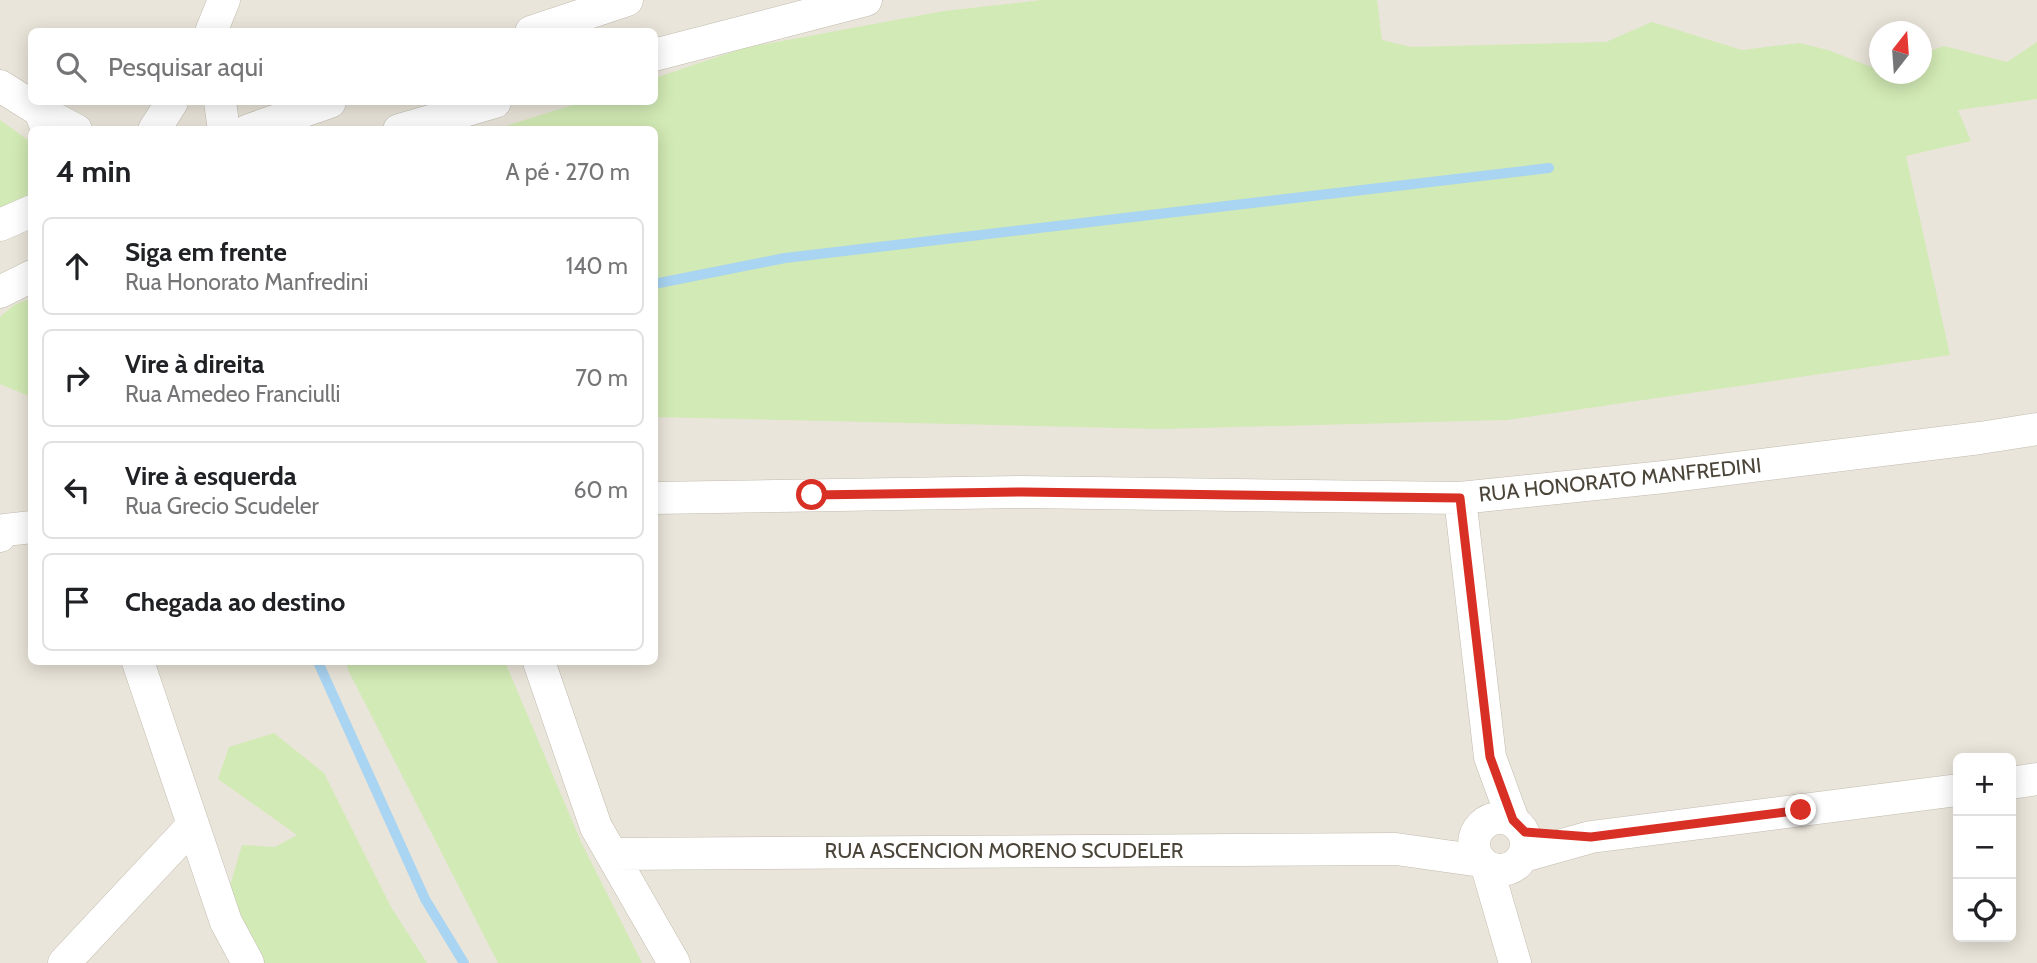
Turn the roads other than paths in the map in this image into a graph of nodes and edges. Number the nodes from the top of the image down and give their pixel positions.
1 (224, 0) edge
2 (866, 0) edge
3 (620, 1) edge
4 (211, 28) edge
5 (542, 28) edge
6 (658, 54) edge
7 (0, 86) edge
8 (170, 105) edge
9 (220, 105) edge
10 (321, 105) edge
11 (485, 105) edge
12 (44, 120) edge
13 (63, 126) edge
14 (157, 126) edge
15 (223, 126) edge
16 (261, 126) edge
17 (413, 126) edge
18 (28, 213) edge
19 (0, 225) edge
20 (28, 278) edge
21 (0, 292) edge
22 (2037, 429) edge
23 (658, 498) edge
24 (1460, 498) junction
25 (139, 665) edge
26 (540, 665) edge
27 (1490, 757) junction
28 (2037, 779) edge
29 (2016, 782) edge
30 (1953, 791) edge
31 (193, 825) junction
32 (1520, 843) junction
33 (1481, 847) junction
34 (612, 854) junction
35 (1515, 962) edge
36 (64, 963) edge
37 (248, 963) edge
38 (674, 963) edge

1 - 4 street
2 - 6 street
3 - 5 street
7 - 12 street
8 - 14 street
9 - 15 street
10 - 16 street
11 - 17 street
12 - 13 street
18 - 19 street
20 - 21 street
22 - 24 street, RUA HONORATO MANFREDINI
23 - 24 street, RUA HONORATO MANFREDINI
24 - 27 street
25 - 31 street
26 - 34 street
27 - 32 street
27 - 33 street
28 - 29 street
30 - 32 street
31 - 36 street
31 - 37 street
32 - 33 street
32 - 33 street
32 - 35 street
33 - 34 street, RUA ASCENCION MORENO SCUDELER
33 - 35 street
34 - 38 street

